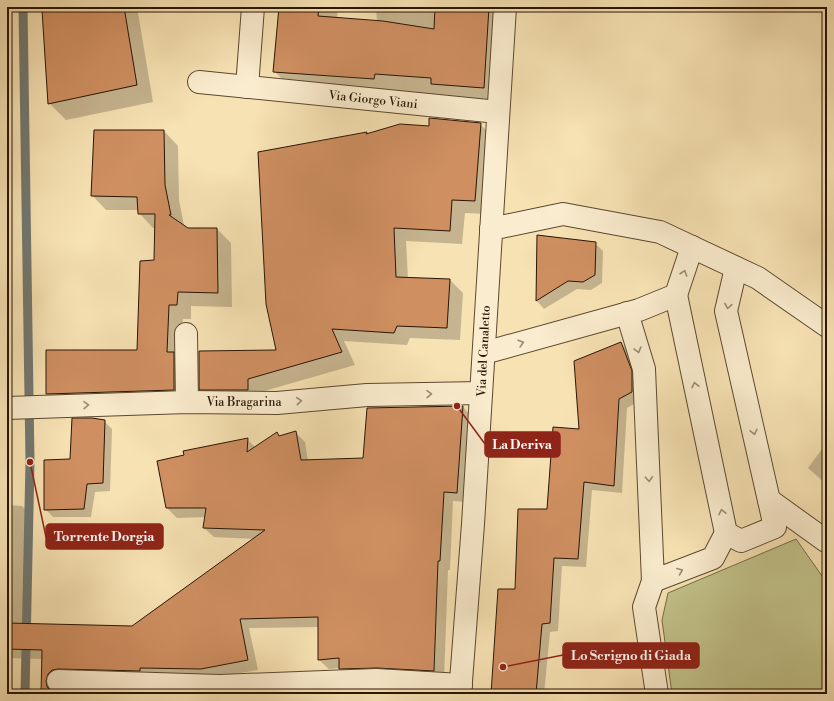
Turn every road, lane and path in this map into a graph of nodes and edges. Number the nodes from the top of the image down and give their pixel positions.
1 (253, 7) edge
2 (505, 7) edge
3 (199, 82) dead end
4 (247, 87) junction
5 (498, 112) junction
6 (491, 229) junction
7 (692, 247) junction
8 (736, 268) junction
9 (676, 295) junction
10 (627, 313) junction
11 (827, 326) edge
12 (186, 334) dead end
13 (484, 353) junction
14 (481, 393) junction
15 (187, 402) junction
16 (7, 408) edge
17 (769, 500) junction
18 (726, 532) junction
19 (826, 541) dead end
20 (653, 581) junction
21 (58, 680) dead end
22 (460, 690) edge
23 (657, 694) edge

1 - 4 street
2 - 5 street, Via del Canaletto
3 - 4 street, Via Giorgo Viani
4 - 5 street, Via Giorgo Viani
5 - 6 street, Via del Canaletto
6 - 7 street
6 - 13 street, Via del Canaletto
7 - 8 street
9 -> 7 street
8 - 11 street
8 -> 17 street
9 - 10 street
18 -> 9 street
13 -> 10 street
10 -> 20 street
12 - 15 street
13 - 14 street, Via del Canaletto
15 -> 14 street, Via Bragarina
14 - 22 street, Via del Canaletto
16 -> 15 street, Via Bragarina
17 - 18 street
17 - 19 street
20 -> 18 street
20 - 23 street
21 - 22 street

